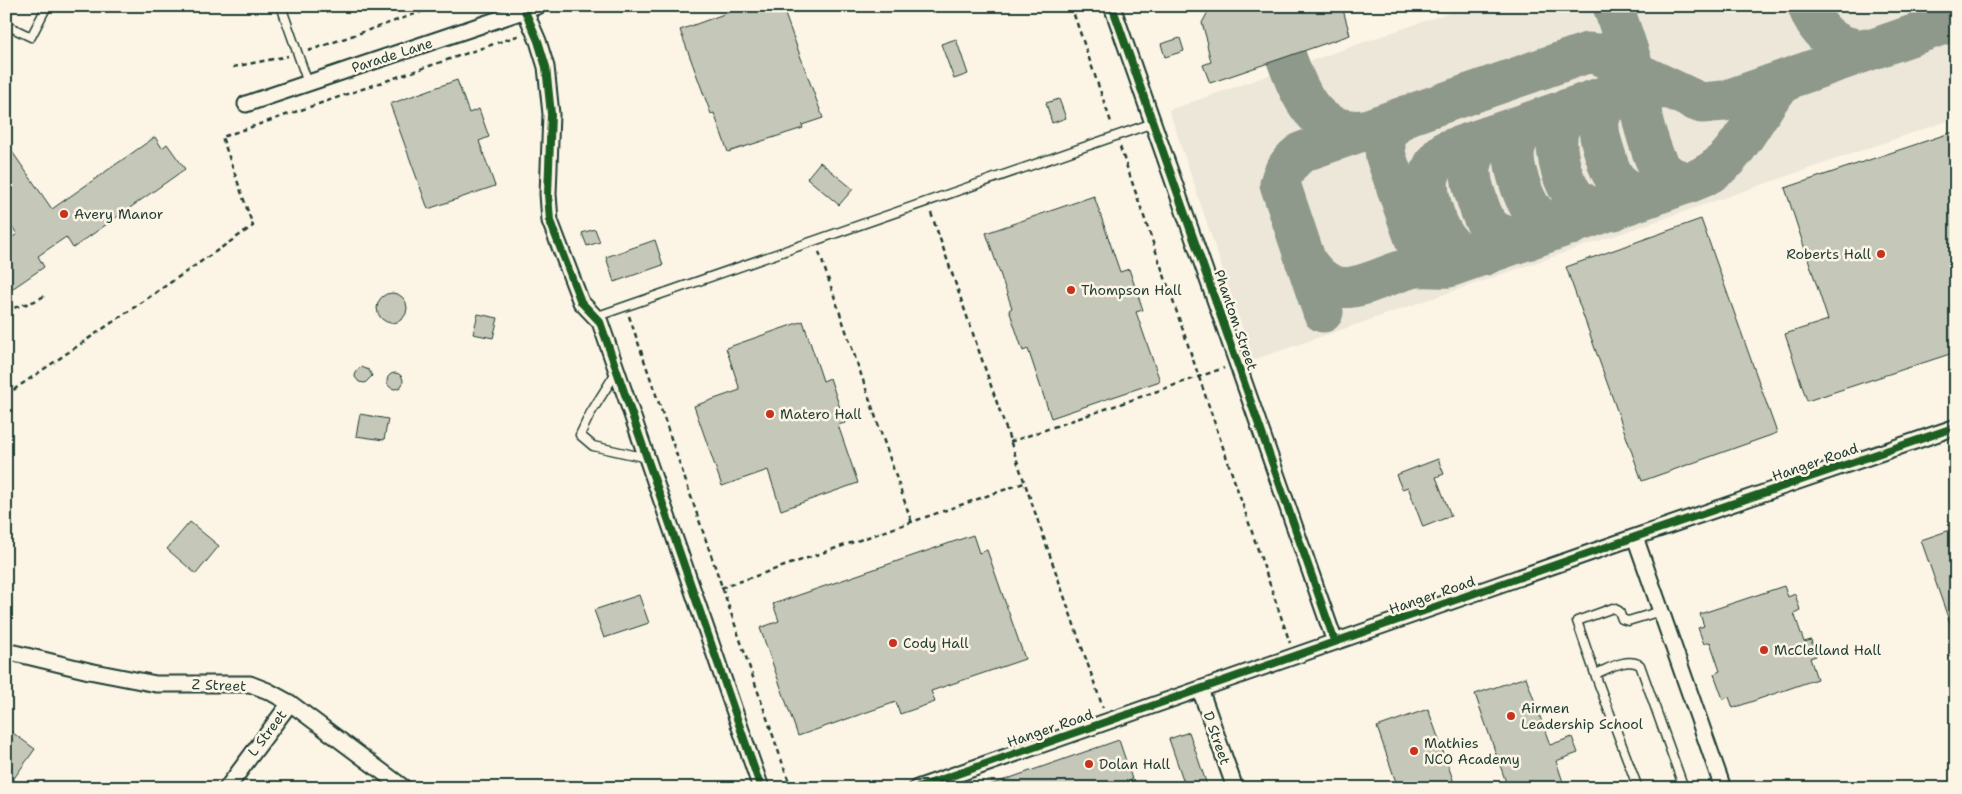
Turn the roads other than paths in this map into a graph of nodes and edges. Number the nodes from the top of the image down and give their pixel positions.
1 (47, 6) edge
2 (1112, 6) edge
3 (284, 7) edge
4 (532, 9) edge
5 (6, 25) edge
6 (308, 83) junction
7 (246, 104) dead end
8 (1153, 122) junction
9 (595, 317) junction
10 (617, 371) junction
11 (1956, 427) edge
12 (647, 458) junction
13 (1635, 536) junction
14 (1661, 611) junction
15 (1335, 642) junction
16 (6, 651) edge
17 (1595, 674) junction
18 (1200, 689) junction
19 (290, 703) junction
20 (227, 788) edge
21 (404, 788) edge
22 (761, 788) edge
23 (917, 788) edge
24 (1235, 788) edge
25 (1638, 788) edge
26 (1684, 788) edge
27 (1723, 788) edge

1 - 5 lane
2 - 8 street, Phantom Street
3 - 6 lane
4 - 6 street, Parade Lane
4 - 9 street
6 - 7 street, Parade Lane
8 - 9 lane
8 - 15 street, Phantom Street
9 - 10 street
10 - 12 street
10 - 12 lane
11 - 13 street, Hanger Road
12 - 22 street
13 - 14 street
13 - 15 street, Hanger Road
14 - 17 lane
14 - 27 street
15 - 18 street, Hanger Road
16 - 19 street, Z Street
17 - 25 lane
17 - 26 lane
18 - 23 street, Hanger Road
18 - 24 street, D Street
19 - 20 street, L Street
19 - 21 street, Z Street

